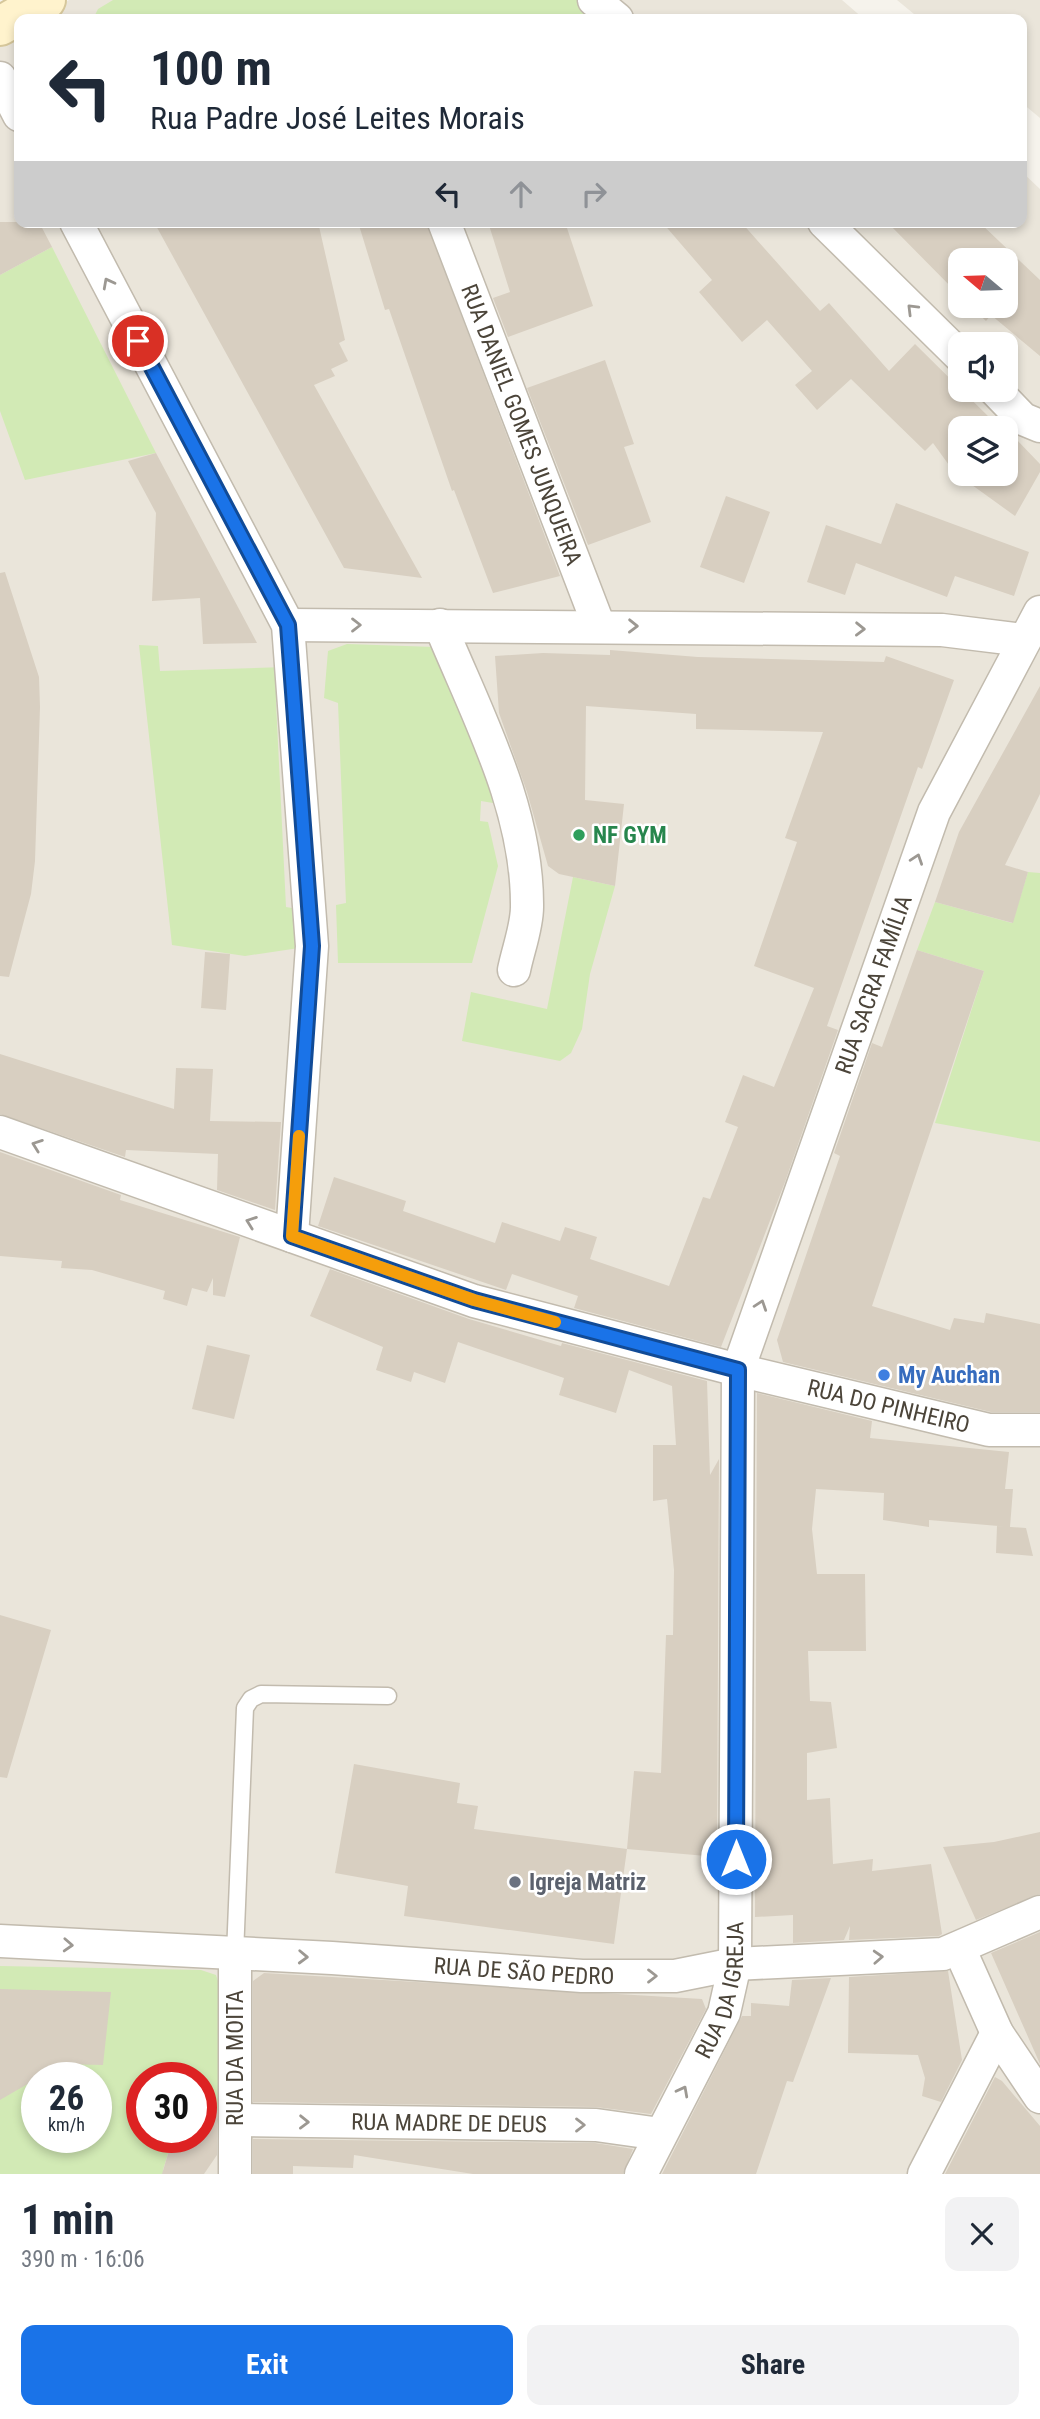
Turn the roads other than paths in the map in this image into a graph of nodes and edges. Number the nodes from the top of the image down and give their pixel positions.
1 (46, 0) edge
2 (594, 0) edge
3 (21, 14) edge
4 (611, 14) edge
5 (0, 78) edge
6 (14, 105) edge
7 (79, 228) edge
8 (446, 228) edge
9 (830, 228) edge
10 (948, 344) edge
11 (1007, 402) edge
12 (1040, 426) edge
13 (1040, 612) edge
14 (288, 625) junction
15 (440, 625) junction
16 (599, 625) junction
17 (1024, 640) junction
18 (514, 970) dead end
19 (0, 1132) edge
20 (292, 1236) junction
21 (738, 1370) junction
22 (1040, 1430) edge
23 (388, 1696) dead end
24 (1040, 1912) edge
25 (0, 1941) edge
26 (959, 1948) junction
27 (235, 1954) junction
28 (736, 1964) junction
29 (997, 2032) junction
30 (1040, 2098) edge
31 (235, 2120) junction
32 (660, 2134) junction
33 (230, 2170) edge
34 (641, 2174) edge
35 (924, 2174) edge

1 - 3 main road
2 - 4 street
5 - 6 street
14 -> 7 street
8 - 16 street, RUA DANIEL GOMES JUNQUEIRA
10 -> 9 street
11 - 12 street
13 - 17 street, RUA SACRA FAMÍLIA
14 -> 15 street
14 - 20 street
15 - 16 street
15 - 18 street
16 -> 17 street
21 -> 17 street, RUA SACRA FAMÍLIA
20 -> 19 street, RUA DO PINHEIRO
20 - 21 street, RUA DO PINHEIRO
21 - 22 street, RUA DO PINHEIRO
21 - 28 street, RUA DA IGREJA
23 - 27 lane
24 - 26 street, RUA DE SÃO PEDRO
25 -> 27 street, RUA DE SÃO PEDRO
28 -> 26 street, RUA DE SÃO PEDRO
26 - 29 street
27 -> 28 street, RUA DE SÃO PEDRO
27 - 31 street, RUA DA MOITA
32 -> 28 street, RUA DA IGREJA
29 - 30 street
29 - 35 street
31 -> 32 street, RUA MADRE DE DEUS
31 - 33 street, RUA DA MOITA
32 - 34 street, RUA DA IGREJA

